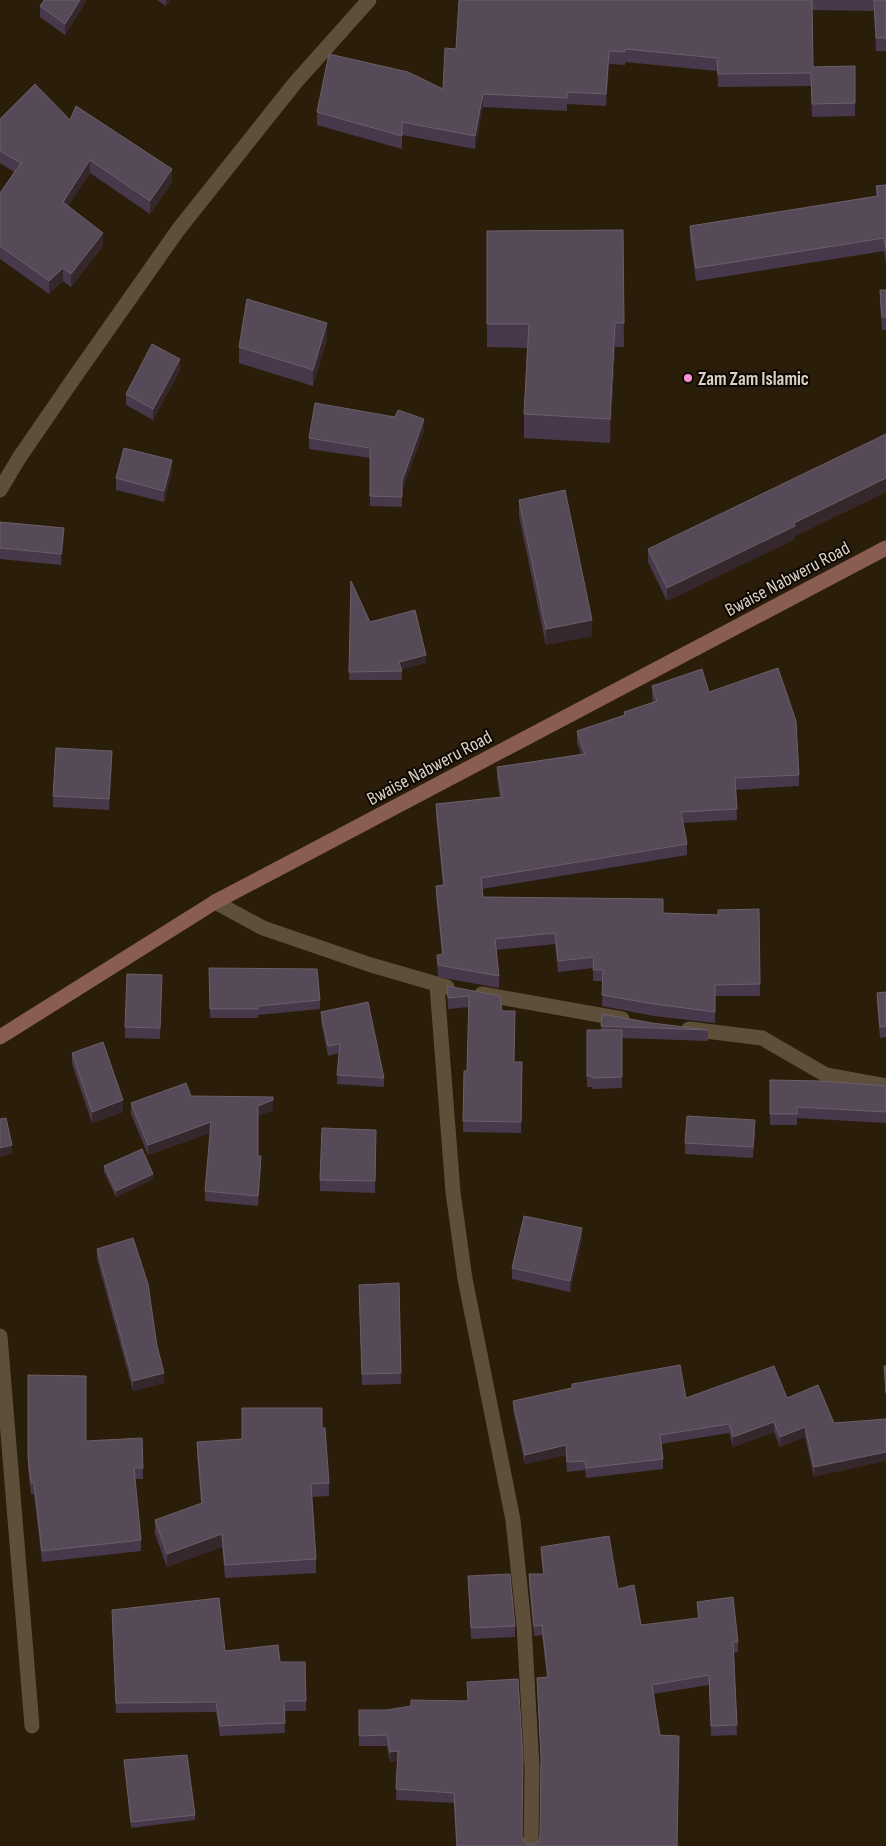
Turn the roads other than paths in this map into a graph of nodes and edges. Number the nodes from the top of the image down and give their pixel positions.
1 (370, 0) edge
2 (0, 490) edge
3 (886, 548) edge
4 (215, 902) junction
5 (437, 986) junction
6 (633, 1022) edge
7 (673, 1028) edge
8 (0, 1038) edge
9 (886, 1086) edge
10 (0, 1336) edge
11 (32, 1726) dead end
12 (531, 1846) edge

1 - 2 street
3 - 4 main road, Bwaise Nabweru Road
4 - 5 street
4 - 8 main road, Bwaise Nabweru Road
5 - 6 street
5 - 12 street
7 - 9 street
10 - 11 street

